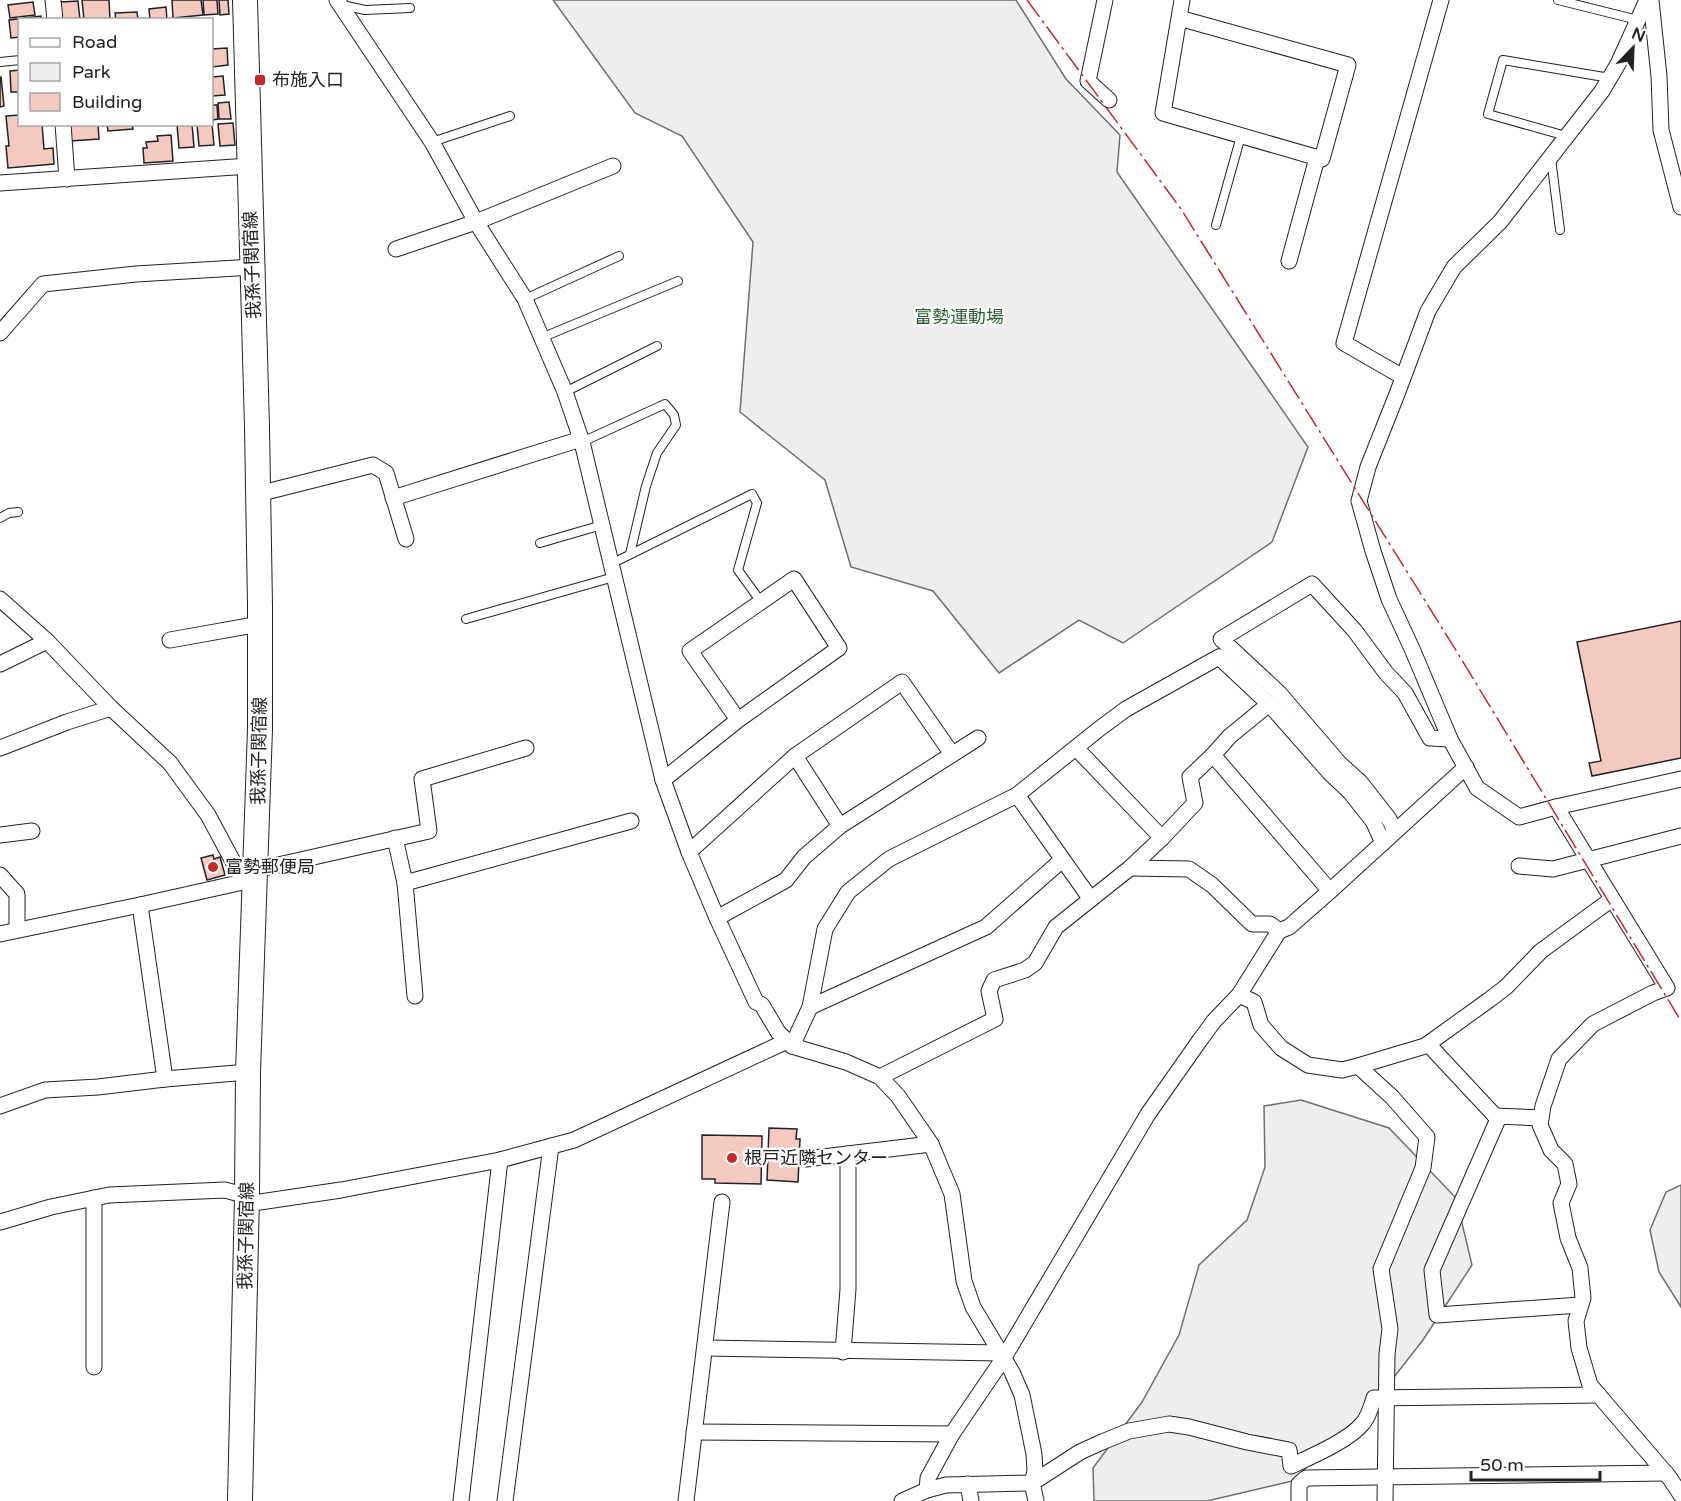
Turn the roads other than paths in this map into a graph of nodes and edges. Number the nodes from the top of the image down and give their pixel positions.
1 (53, 0) edge
2 (244, 0) edge
3 (1105, 0) edge
4 (1182, 0) edge
5 (1441, 0) edge
6 (1558, 0) edge
7 (1649, 0) edge
8 (338, 2) edge
9 (410, 8) dead end
10 (55, 18) edge
11 (1179, 18) junction
12 (1638, 20) junction
13 (18, 60) edge
14 (0, 62) edge
15 (1610, 78) junction
16 (1109, 100) dead end
17 (510, 116) dead end
18 (63, 126) edge
19 (1241, 136) junction
20 (1566, 136) junction
21 (432, 142) junction
22 (1551, 156) junction
23 (1317, 158) junction
24 (249, 166) junction
25 (613, 166) dead end
26 (67, 179) junction
27 (0, 183) edge
28 (1681, 207) edge
29 (476, 222) junction
30 (1216, 225) dead end
31 (1560, 230) dead end
32 (396, 249) dead end
33 (619, 256) dead end
34 (1289, 261) dead end
35 (253, 267) junction
36 (678, 281) dead end
37 (525, 299) junction
38 (0, 333) edge
39 (541, 338) junction
40 (657, 346) dead end
41 (1403, 377) junction
42 (565, 392) junction
43 (582, 441) junction
44 (258, 494) junction
45 (393, 498) junction
46 (18, 512) dead end
47 (0, 518) edge
48 (602, 525) junction
49 (406, 539) dead end
50 (540, 543) dead end
51 (630, 554) junction
52 (612, 571) junction
53 (0, 599) edge
54 (761, 602) junction
55 (466, 619) dead end
56 (260, 624) junction
57 (170, 640) dead end
58 (47, 641) junction
59 (0, 664) edge
60 (1269, 704) junction
61 (111, 708) junction
62 (738, 720) junction
63 (978, 738) dead end
64 (1450, 739) junction
65 (0, 748) edge
66 (526, 748) dead end
67 (1076, 748) junction
68 (952, 754) junction
69 (1214, 755) junction
70 (795, 756) junction
71 (1466, 766) junction
72 (1681, 779) edge
73 (663, 780) junction
74 (1017, 795) junction
75 (1556, 807) junction
76 (631, 821) dead end
77 (840, 826) junction
78 (32, 831) dead end
79 (1395, 831) junction
80 (0, 835) edge
81 (1681, 836) edge
82 (394, 838) junction
83 (1162, 838) junction
84 (1383, 843) junction
85 (689, 852) junction
86 (1062, 860) junction
87 (1588, 860) junction
88 (1519, 866) dead end
89 (1130, 868) junction
90 (0, 875) edge
91 (251, 877) junction
92 (405, 883) junction
93 (1330, 891) junction
94 (1090, 898) junction
95 (1612, 899) junction
96 (140, 905) junction
97 (717, 918) junction
98 (17, 929) junction
99 (1280, 931) junction
100 (0, 933) edge
101 (1674, 986) edge
102 (1239, 995) junction
103 (415, 996) dead end
104 (810, 1007) junction
105 (790, 1044) junction
106 (1428, 1044) junction
107 (1358, 1066) junction
108 (248, 1072) junction
109 (880, 1077) junction
110 (165, 1078) junction
111 (0, 1106) edge
112 (1495, 1116) junction
113 (1541, 1118) junction
114 (931, 1144) junction
115 (551, 1146) junction
116 (848, 1154) junction
117 (806, 1159) dead end
118 (500, 1160) junction
119 (94, 1198) junction
120 (247, 1200) junction
121 (722, 1202) dead end
122 (0, 1222) edge
123 (1580, 1305) junction
124 (705, 1348) junction
125 (843, 1352) junction
126 (1002, 1356) junction
127 (94, 1367) dead end
128 (1599, 1395) junction
129 (1386, 1398) junction
130 (694, 1432) junction
131 (952, 1434) junction
132 (1666, 1473) junction
133 (1385, 1477) junction
134 (1032, 1482) junction
135 (968, 1484) junction
136 (927, 1490) junction
137 (1681, 1495) edge
138 (240, 1501) edge
139 (462, 1501) edge
140 (505, 1501) edge
141 (686, 1501) edge
142 (903, 1501) edge
143 (971, 1501) edge
144 (1036, 1501) edge
145 (1299, 1501) edge
146 (1384, 1501) edge

1 - 10 street
2 - 24 main road, 我孫子関宿線
3 - 16 street
4 - 11 street
5 - 41 street
6 - 12 lane
7 - 12 street
7 - 28 street
8 - 9 lane
8 - 21 street
11 - 19 street
11 - 23 street
12 - 15 street
13 - 14 lane
15 - 20 street
15 - 20 lane
17 - 21 lane
18 - 26 street
19 - 23 street
19 - 30 lane
20 - 22 street
21 - 29 street
22 - 31 lane
22 - 41 street
23 - 34 street
24 - 26 street
24 - 35 main road, 我孫子関宿線
25 - 29 street
26 - 27 street
29 - 32 street
29 - 37 street
33 - 37 lane
35 - 38 street
35 - 44 main road, 我孫子関宿線
36 - 39 lane
37 - 39 street
39 - 42 street
40 - 42 lane
41 - 64 street
42 - 43 street
43 - 45 street
43 - 48 street
43 - 51 lane
44 - 45 street
44 - 56 main road, 我孫子関宿線
45 - 49 street
46 - 47 lane
48 - 50 lane
48 - 52 street
51 - 52 lane
51 - 54 lane
52 - 55 lane
52 - 73 street
53 - 58 street
54 - 62 street
54 - 62 street
56 - 57 street
56 - 91 main road, 我孫子関宿線
58 - 59 street
58 - 61 street
60 - 67 street
60 - 69 street
60 - 84 street
61 - 65 street
61 - 91 street
62 - 73 street
63 - 68 street
64 - 71 street
64 - 79 street
66 - 82 street
67 - 74 street
67 - 83 street
68 - 70 street
68 - 77 street
69 - 83 street
69 - 93 street
70 - 77 street
70 - 85 street
71 - 75 street
71 - 79 street
72 - 75 street
73 - 85 street
74 - 86 street
74 - 104 street
75 - 87 street
76 - 92 street
77 - 97 street
78 - 80 street
79 - 84 street
81 - 87 street
82 - 91 street
82 - 92 street
83 - 89 street
84 - 93 street
85 - 97 street
86 - 94 street
86 - 104 street
87 - 88 street
87 - 95 street
89 - 94 street
89 - 99 street
90 - 98 street
91 - 96 street
91 - 108 main road, 我孫子関宿線
92 - 103 street
93 - 99 street
94 - 109 street
95 - 101 street
95 - 106 street
96 - 98 street
96 - 110 street
97 - 105 street
98 - 100 street
99 - 102 street
101 - 113 street
102 - 107 street
102 - 126 street
104 - 105 street
105 - 109 street
105 - 115 street
106 - 107 street
106 - 112 street
107 - 129 street
108 - 110 street
108 - 120 main road, 我孫子関宿線
109 - 114 street
110 - 111 street
112 - 113 street
112 - 123 street
113 - 123 street
114 - 116 street
114 - 126 street
115 - 118 street
115 - 140 street
116 - 117 street
116 - 125 street
118 - 120 street
118 - 139 street
119 - 120 street
119 - 122 street
119 - 127 street
120 - 138 main road, 我孫子関宿線
121 - 124 street
123 - 128 street
124 - 125 street
124 - 130 street
125 - 126 street
126 - 131 street
126 - 134 street
128 - 129 street
128 - 132 street
129 - 133 street
129 - 134 street
130 - 131 street
130 - 141 street
131 - 136 street
132 - 133 street
132 - 137 street
133 - 145 street
133 - 146 street
134 - 135 street
134 - 144 street
135 - 136 street
135 - 143 street
136 - 142 street

